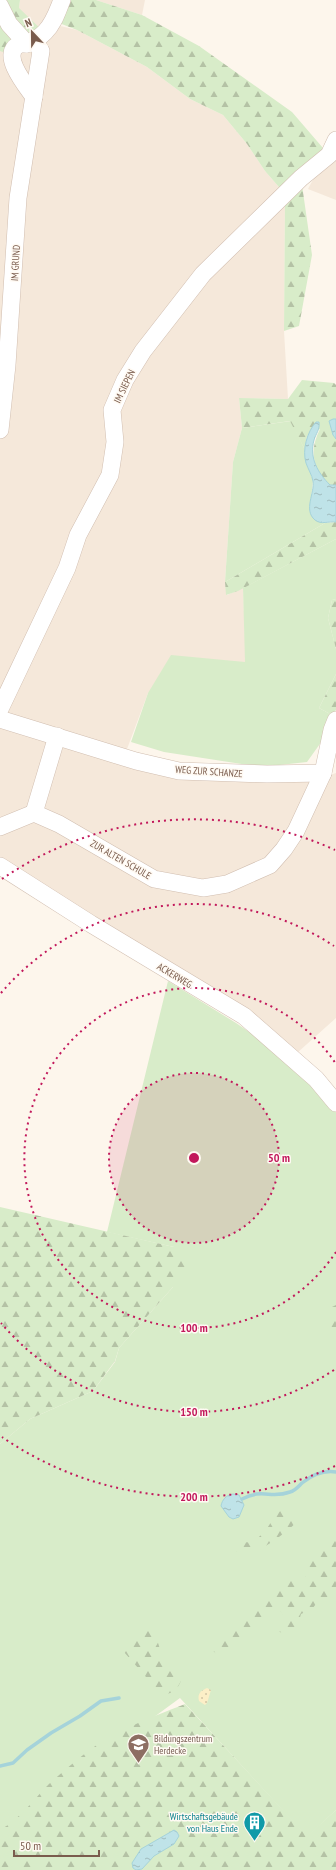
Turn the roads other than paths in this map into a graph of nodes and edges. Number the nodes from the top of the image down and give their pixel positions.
1 (62, 0) edge
2 (0, 6) edge
3 (31, 42) junction
4 (34, 97) junction
5 (336, 140) edge
6 (0, 430) edge
7 (0, 709) edge
8 (0, 719) edge
9 (336, 720) edge
10 (56, 736) junction
11 (323, 773) junction
12 (34, 813) junction
13 (0, 827) edge
14 (0, 866) edge
15 (336, 1103) edge

1 - 3 street
2 - 3 street
3 - 4 street, IM GRUND
3 - 4 street
4 - 6 street, IM GRUND
5 - 7 street, IM SIEPEN
8 - 10 street, WEG ZUR SCHANZE
9 - 11 street
10 - 11 street, WEG ZUR SCHANZE
10 - 12 street
11 - 12 street, ZUR ALTEN SCHULE
12 - 13 street
14 - 15 street, ACKERWEG

